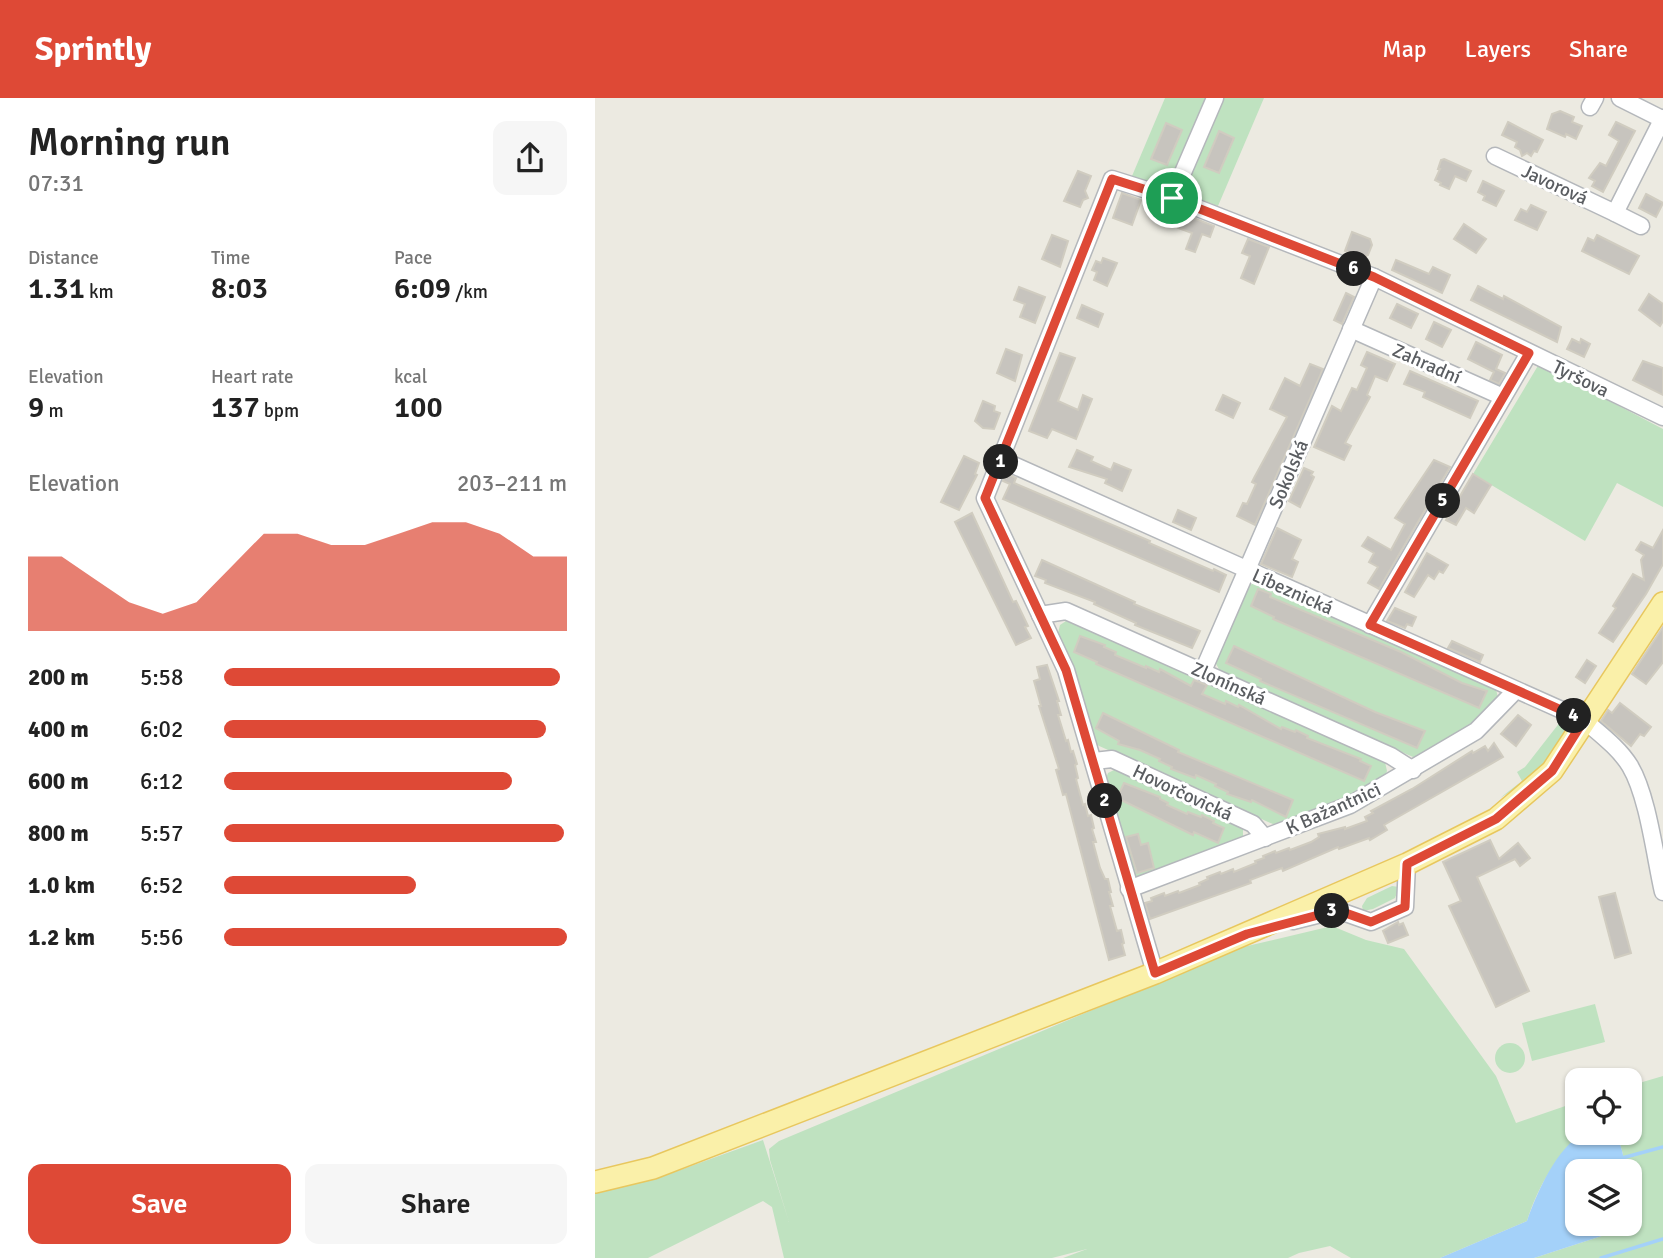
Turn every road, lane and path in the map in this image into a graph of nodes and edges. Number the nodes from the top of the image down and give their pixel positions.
1 (1215, 98) edge
2 (1620, 98) edge
3 (1663, 118) edge
4 (1496, 156) dead end
5 (1172, 198) junction
6 (1615, 213) junction
7 (1641, 226) dead end
8 (1374, 277) junction
9 (1351, 329) junction
10 (1529, 353) junction
11 (1503, 397) junction
12 (1663, 417) edge
13 (1002, 460) junction
14 (1247, 570) junction
15 (1663, 603) edge
16 (1040, 615) junction
17 (1370, 625) junction
18 (1203, 671) junction
19 (1516, 690) junction
20 (1584, 720) junction
21 (1094, 761) junction
22 (1413, 769) junction
23 (1265, 838) junction
24 (1407, 864) junction
25 (1129, 889) junction
26 (1348, 890) junction
27 (1663, 892) edge
28 (1337, 910) junction
29 (1247, 934) junction
30 (1155, 973) junction
31 (595, 1182) edge

1 - 5 street
2 - 3 street
3 - 6 street
4 - 6 street, Javorová
5 - 8 street, Tyršova
5 - 13 street, Tyršova
6 - 7 street, Javorová
8 - 9 street, Sokolská
8 - 10 street, Tyršova
9 - 11 street, Zahradní
9 - 14 street, Sokolská
10 - 11 street
10 - 12 street, Tyršova
11 - 17 street
13 - 14 street, Líbeznická
13 - 16 street
14 - 17 street, Líbeznická
14 - 18 street, Sokolská
15 - 20 main road
16 - 18 street, Zlonínská
16 - 21 street
17 - 19 street, Líbeznická
18 - 22 street, Zlonínská
19 - 20 street, Líbeznická
19 - 22 street, K Bažantnici
20 - 24 main road
20 - 27 street, Líbeznická
21 - 23 street, Hovorčovická
21 - 25 street
22 - 23 street, K Bažantnici
23 - 25 street, K Bažantnici
24 - 26 main road
24 - 28 street
25 - 30 street
26 - 28 street
26 - 29 main road
28 - 29 street
29 - 30 main road
30 - 31 main road

